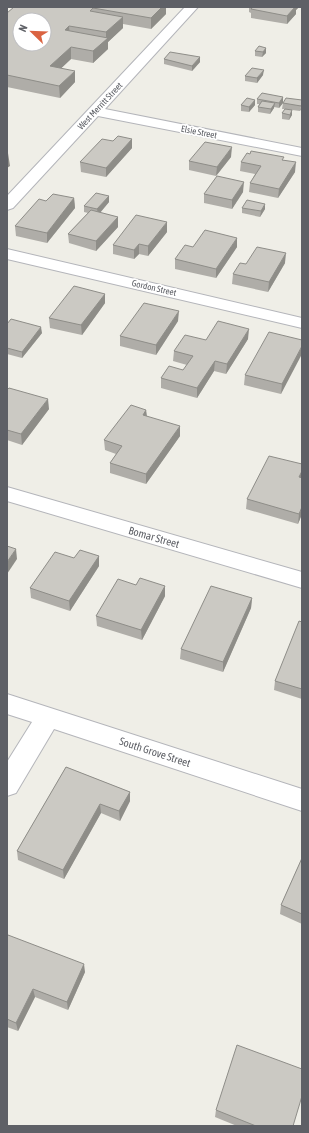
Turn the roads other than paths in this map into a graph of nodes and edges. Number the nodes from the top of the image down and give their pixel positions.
1 (192, 7) edge
2 (96, 111) junction
3 (302, 152) edge
4 (7, 205) edge
5 (7, 254) edge
6 (302, 323) edge
7 (7, 494) edge
8 (302, 580) edge
9 (7, 704) edge
10 (48, 717) junction
11 (7, 786) edge
12 (302, 800) edge

1 - 2 street, West Merritt Street
2 - 3 street, Elsie Street
2 - 4 street, West Merritt Street
5 - 6 street, Gordon Street
7 - 8 street, Bomar Street
9 - 10 street, South Grove Street
10 - 11 street
10 - 12 street, South Grove Street

